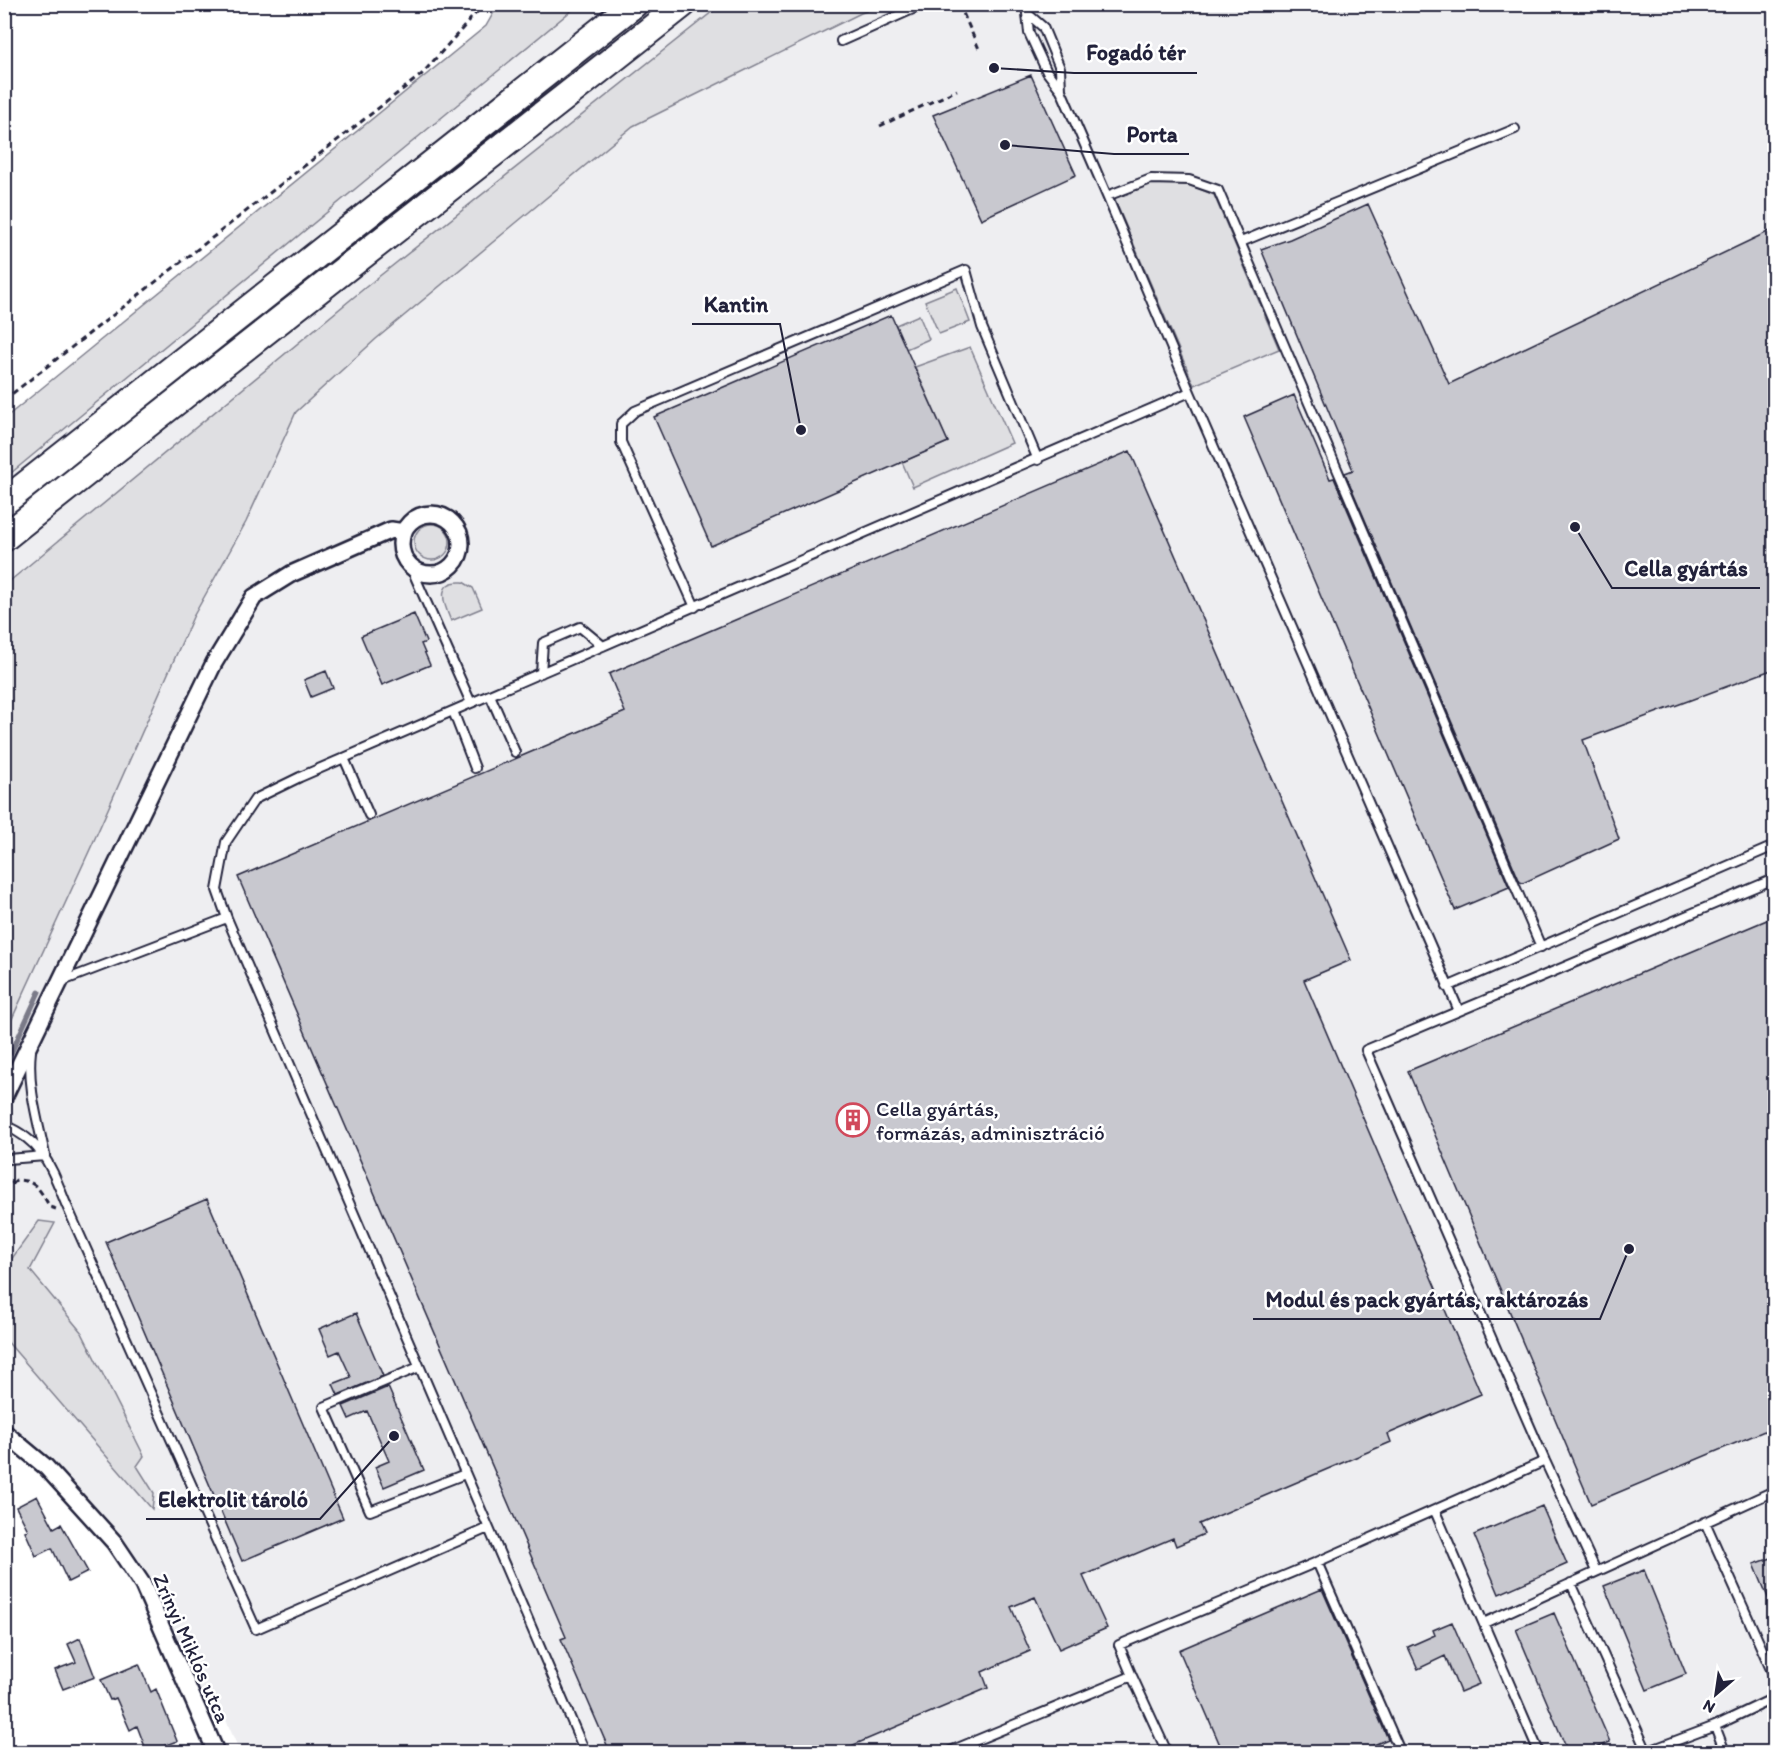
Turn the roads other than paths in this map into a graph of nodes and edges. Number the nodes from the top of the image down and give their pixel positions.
1 (634, 4) edge
2 (683, 4) edge
3 (924, 4) edge
4 (1026, 4) edge
5 (1029, 14) junction
6 (842, 40) dead end
7 (1061, 90) junction
8 (1515, 129) dead end
9 (1107, 196) junction
10 (1241, 242) junction
11 (1190, 392) junction
12 (1038, 460) junction
13 (4, 502) edge
14 (404, 532) junction
15 (4, 538) edge
16 (409, 563) junction
17 (695, 608) junction
18 (603, 646) junction
19 (541, 673) junction
20 (490, 695) junction
21 (471, 703) junction
22 (453, 711) junction
23 (515, 752) dead end
24 (344, 758) junction
25 (475, 768) dead end
26 (369, 815) dead end
27 (1774, 846) edge
28 (1774, 879) edge
29 (227, 918) junction
30 (1541, 947) junction
31 (59, 982) junction
32 (1448, 987) junction
33 (1458, 1011) junction
34 (32, 1040) junction
35 (4, 1097) edge
36 (4, 1125) edge
37 (45, 1156) junction
38 (4, 1161) edge
39 (419, 1367) junction
40 (4, 1432) edge
41 (1545, 1461) junction
42 (465, 1474) junction
43 (1774, 1491) edge
44 (1435, 1511) junction
45 (1705, 1522) junction
46 (488, 1528) junction
47 (1317, 1562) junction
48 (1596, 1571) junction
49 (1571, 1583) junction
50 (1484, 1623) junction
51 (1132, 1676) junction
52 (1774, 1676) edge
53 (1774, 1698) edge
54 (1715, 1726) junction
55 (216, 1752) edge
56 (585, 1752) edge
57 (948, 1752) edge
58 (1167, 1752) edge
59 (1397, 1752) edge
60 (1539, 1752) edge
61 (1647, 1752) edge
62 (1725, 1752) edge

1 - 13 highway
2 - 15 highway
3 - 6 lane
4 - 5 lane
5 - 7 lane
5 - 7 lane
7 - 9 lane
8 - 10 lane
9 - 10 lane
9 - 11 lane
10 - 30 lane
11 - 12 lane
11 - 32 lane
12 - 17 lane
12 - 17 lane
14 - 16 street
14 - 16 street
14 - 31 street
16 - 21 lane
17 - 18 lane
18 - 19 lane
18 - 19 lane
19 - 20 lane
20 - 21 lane
20 - 23 lane
21 - 22 lane
22 - 24 lane
22 - 25 lane
24 - 26 lane
24 - 29 lane
27 - 30 lane
28 - 33 lane
29 - 31 lane
29 - 39 lane
30 - 32 lane
31 - 34 street
32 - 33 lane
33 - 41 lane
34 - 35 street
34 - 37 lane
36 - 37 lane
37 - 38 lane
37 - 46 lane
39 - 42 lane
39 - 42 lane
40 - 55 street, Zrínyi Miklós utca
41 - 44 lane
41 - 48 lane
42 - 46 lane
43 - 45 lane
44 - 47 lane
44 - 50 lane
45 - 48 lane
45 - 52 lane
46 - 56 lane
47 - 51 lane
47 - 59 lane
48 - 49 lane
49 - 50 lane
49 - 61 lane
50 - 60 lane
51 - 57 lane
51 - 58 lane
53 - 54 lane
54 - 61 lane
54 - 62 lane

